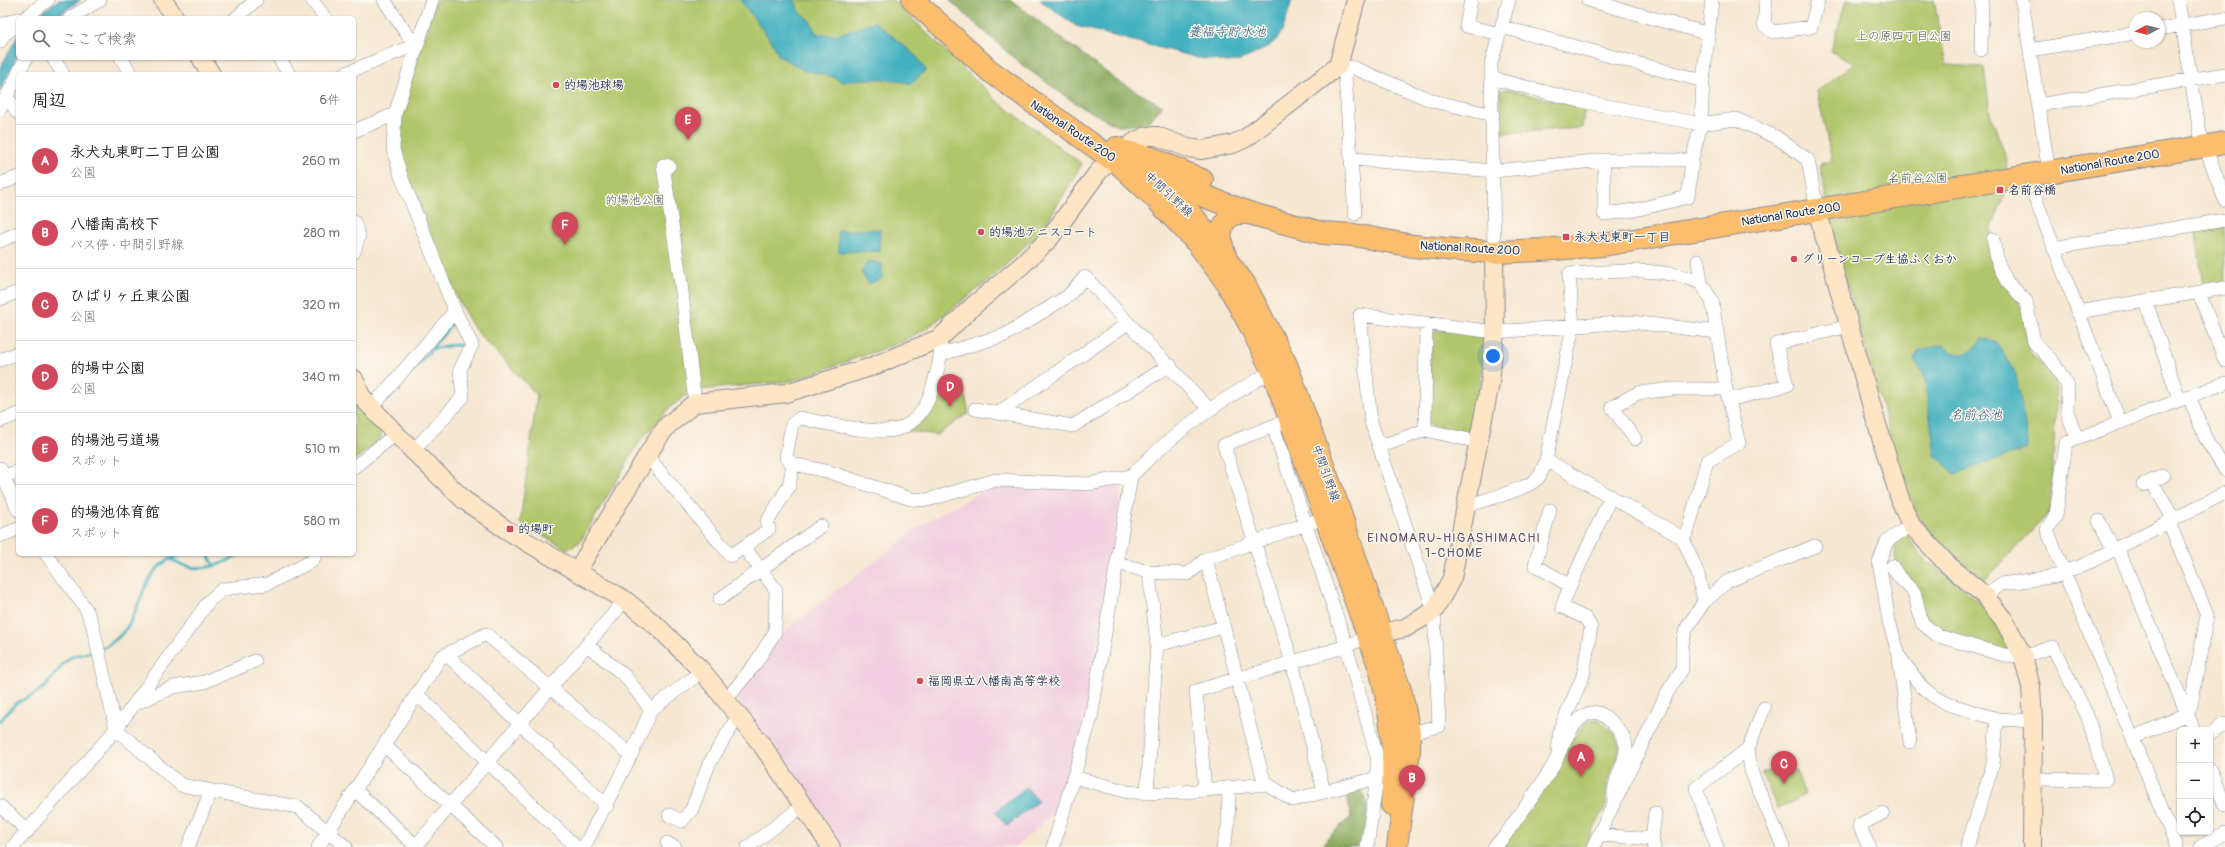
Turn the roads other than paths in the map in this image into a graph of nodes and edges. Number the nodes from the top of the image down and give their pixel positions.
1 (48, 0) edge
2 (100, 0) edge
3 (163, 0) edge
4 (312, 0) edge
5 (384, 0) edge
6 (432, 0) edge
7 (913, 0) edge
8 (934, 0) edge
9 (1356, 0) edge
10 (1471, 0) edge
11 (1509, 0) edge
12 (1588, 0) edge
13 (1712, 0) edge
14 (1766, 0) edge
15 (1818, 0) edge
16 (1982, 0) edge
17 (2022, 0) edge
18 (2178, 0) edge
19 (249, 7) edge
20 (92, 13) edge
21 (26, 16) edge
22 (79, 16) edge
23 (174, 16) edge
24 (238, 16) edge
25 (324, 16) edge
26 (2225, 18) edge
27 (16, 21) edge
28 (0, 25) edge
29 (16, 25) edge
30 (2182, 25) junction
31 (2165, 28) edge
32 (1501, 30) junction
33 (1709, 34) junction
34 (2129, 34) edge
35 (0, 42) edge
36 (417, 46) junction
37 (1981, 50) dead end
38 (2030, 50) junction
39 (25, 60) edge
40 (54, 60) edge
41 (122, 60) edge
42 (202, 60) edge
43 (280, 60) edge
44 (355, 63) edge
45 (1338, 66) junction
46 (19, 72) edge
47 (63, 72) edge
48 (130, 72) edge
49 (210, 72) edge
50 (288, 72) edge
51 (346, 72) edge
52 (2225, 74) edge
53 (16, 78) edge
54 (1491, 78) junction
55 (2191, 80) junction
56 (1702, 81) junction
57 (7, 97) junction
58 (2039, 105) junction
59 (0, 109) edge
60 (16, 110) edge
61 (395, 114) junction
62 (1493, 115) junction
63 (1701, 124) junction
64 (356, 130) edge
65 (2216, 144) edge
66 (1116, 155) junction
67 (1353, 159) junction
68 (1604, 160) junction
69 (1692, 160) junction
70 (669, 166) dead end
71 (1494, 171) junction
72 (2049, 172) junction
73 (1150, 176) junction
74 (2021, 177) junction
75 (16, 178) edge
76 (0, 184) edge
77 (2225, 200) edge
78 (1824, 209) junction
79 (1252, 214) junction
80 (2225, 220) edge
81 (1355, 225) junction
82 (356, 228) edge
83 (16, 235) edge
84 (1993, 239) dead end
85 (0, 241) edge
86 (356, 246) edge
87 (2053, 248) junction
88 (1494, 252) junction
89 (1227, 258) junction
90 (1698, 261) dead end
91 (1701, 283) junction
92 (2225, 288) edge
93 (16, 293) edge
94 (2200, 293) junction
95 (0, 299) edge
96 (2146, 302) junction
97 (455, 311) junction
98 (2077, 312) junction
99 (1128, 323) junction
100 (1426, 323) junction
101 (1573, 326) junction
102 (1849, 326) junction
103 (1495, 332) junction
104 (1717, 332) junction
105 (941, 346) junction
106 (16, 354) edge
107 (0, 360) edge
108 (2225, 361) edge
109 (1170, 365) junction
110 (1279, 368) junction
111 (2225, 383) edge
112 (356, 384) edge
113 (1728, 394) junction
114 (2184, 398) junction
115 (362, 401) edge
116 (695, 403) junction
117 (975, 409) dead end
118 (1209, 409) junction
119 (998, 413) junction
120 (16, 415) edge
121 (0, 421) edge
122 (1281, 422) junction
123 (2120, 422) junction
124 (1424, 430) junction
125 (396, 434) junction
126 (1635, 439) dead end
127 (2077, 439) junction
128 (1479, 442) junction
129 (1379, 447) junction
130 (414, 450) junction
131 (647, 456) junction
132 (1546, 460) junction
133 (793, 464) junction
134 (356, 465) edge
135 (2225, 470) edge
136 (16, 471) edge
137 (2, 472) edge
138 (1130, 476) junction
139 (2153, 481) dead end
140 (2225, 493) edge
141 (1611, 496) junction
142 (16, 505) edge
143 (1467, 506) junction
144 (1550, 510) dead end
145 (1315, 521) junction
146 (2099, 521) dead end
147 (2172, 521) junction
148 (1911, 525) junction
149 (821, 526) dead end
150 (16, 530) edge
151 (0, 536) edge
152 (1683, 538) junction
153 (1253, 542) junction
154 (1815, 546) dead end
155 (744, 547) junction
156 (2116, 550) junction
157 (47, 556) edge
158 (315, 556) edge
159 (1206, 559) junction
160 (1117, 563) junction
161 (1892, 566) dead end
162 (761, 569) junction
163 (2064, 571) junction
164 (577, 572) junction
165 (1149, 572) junction
166 (1570, 586) junction
167 (1985, 596) junction
168 (625, 600) junction
169 (720, 600) dead end
170 (1704, 602) junction
171 (1434, 611) junction
172 (1224, 627) junction
173 (1375, 635) junction
174 (1157, 644) junction
175 (587, 645) junction
176 (1346, 645) junction
177 (447, 655) junction
178 (1899, 656) junction
179 (2023, 656) junction
180 (254, 661) dead end
181 (1292, 662) junction
182 (702, 671) junction
183 (1238, 678) junction
184 (550, 687) junction
185 (418, 695) junction
186 (724, 699) junction
187 (135, 704) junction
188 (1764, 708) dead end
189 (652, 710) junction
190 (2187, 714) junction
191 (738, 716) junction
192 (1997, 719) junction
193 (2033, 721) junction
194 (519, 722) junction
195 (2225, 724) edge
196 (2193, 727) edge
197 (116, 728) junction
198 (2213, 732) edge
199 (1410, 733) junction
200 (2133, 738) junction
201 (1910, 742) dead end
202 (384, 745) junction
203 (1748, 749) junction
204 (632, 755) junction
205 (1558, 755) junction
206 (488, 761) junction
207 (1074, 777) junction
208 (2213, 777) edge
209 (1377, 778) junction
210 (2033, 779) junction
211 (1267, 784) junction
212 (1229, 789) junction
213 (355, 790) junction
214 (1205, 790) junction
215 (211, 791) junction
216 (1324, 792) junction
217 (1147, 793) junction
218 (1614, 801) junction
219 (451, 805) junction
220 (804, 805) junction
221 (2225, 805) edge
222 (0, 806) edge
223 (607, 806) junction
224 (1655, 813) dead end
225 (1883, 813) dead end
226 (669, 815) dead end
227 (328, 830) junction
228 (28, 832) junction
229 (2225, 833) edge
230 (1600, 835) junction
231 (1653, 843) edge
232 (753, 845) edge
233 (416, 846) edge
234 (14, 847) edge
235 (188, 847) edge
236 (318, 847) edge
237 (346, 847) edge
238 (496, 847) edge
239 (576, 847) edge
240 (584, 847) edge
241 (831, 847) edge
242 (1053, 847) edge
243 (1223, 847) edge
244 (1368, 847) edge
245 (1385, 847) edge
246 (1397, 847) edge
247 (1494, 847) edge
248 (1593, 847) edge
249 (1717, 847) edge
250 (1783, 847) edge
251 (1869, 847) edge
252 (1967, 847) edge
253 (2032, 847) edge
254 (2177, 847) edge
255 (2200, 847) edge

1 - 21 street
2 - 20 street
3 - 23 street
4 - 25 street
5 - 36 street
6 - 36 street
7 - 66 highway, National Route 200
8 - 66 highway, National Route 200
9 - 45 street
10 - 32 street
11 - 32 street
12 - 33 street
13 - 33 street
14 - 15 street
16 - 37 street
17 - 38 street
18 - 30 street
19 - 24 street
20 - 22 street
26 - 30 street
27 - 28 street
29 - 35 street
30 - 31 street
30 - 55 street
32 - 54 street
32 - 56 street
33 - 56 street
34 - 38 street
36 - 44 street
36 - 61 street
38 - 58 street
39 - 46 street
40 - 47 street
41 - 48 street
42 - 49 street
43 - 50 street
44 - 51 street
45 - 62 street
45 - 66 street
45 - 67 street
52 - 55 street
53 - 57 street
54 - 62 street
54 - 63 street
55 - 58 street
55 - 65 street
56 - 63 street
57 - 59 street
57 - 60 street
58 - 72 street
61 - 64 street
61 - 97 street
62 - 71 street
63 - 69 street
63 - 78 street
65 - 72 highway, National Route 200
65 - 77 street
66 - 73 highway, National Route 200
66 - 81 highway, National Route 200
66 - 105 street
66 - 110 main road, 中間引野線
67 - 71 street
67 - 81 street
68 - 69 street
68 - 69 street
68 - 71 street
70 - 116 street
71 - 88 street
72 - 74 highway, National Route 200
73 - 79 highway, National Route 200
73 - 89 main road, 中間引野線
74 - 78 highway, National Route 200
74 - 87 street
75 - 76 street
78 - 88 highway, National Route 200
78 - 102 street
79 - 81 highway, National Route 200
79 - 89 main road
80 - 87 street
81 - 88 highway, National Route 200
82 - 86 street
83 - 85 street
84 - 127 street
87 - 98 street
88 - 103 street
89 - 110 main road, 中間引野線
90 - 91 street
91 - 101 street
91 - 104 street
92 - 94 street
93 - 95 street
94 - 96 street
94 - 108 street
96 - 98 street
96 - 114 street
97 - 115 street
97 - 130 street
98 - 123 street
99 - 105 street
99 - 109 street
99 - 119 street
100 - 103 street
100 - 124 street
100 - 129 street
101 - 103 street
101 - 104 street
101 - 132 street
102 - 113 street
102 - 148 street
103 - 128 street
104 - 113 street
105 - 116 street
105 - 133 street
106 - 107 street
109 - 118 street
109 - 119 street
110 - 118 street
110 - 122 main road, 中間引野線
110 - 173 main road, 中間引野線
111 - 114 street
112 - 115 street
113 - 126 street
113 - 152 street
114 - 123 street
114 - 135 street
115 - 125 street
116 - 131 street
117 - 119 street
118 - 138 street
120 - 121 street
122 - 145 main road, 中間引野線
122 - 153 street
123 - 127 street
124 - 128 street
124 - 129 street
125 - 130 street
125 - 134 street
127 - 163 street
128 - 143 street
129 - 171 street
130 - 164 street
131 - 155 street
131 - 164 street
132 - 141 street
132 - 143 street
133 - 138 street
133 - 155 street
136 - 137 street
137 - 142 street
138 - 160 street
139 - 147 street
140 - 147 street
141 - 152 street
141 - 166 street
143 - 171 street
144 - 166 street
145 - 153 street
145 - 173 main road, 中間引野線
145 - 176 street
146 - 156 street
147 - 156 street
147 - 190 street
148 - 167 street
148 - 178 street
149 - 162 street
150 - 151 street
152 - 170 street
153 - 159 street
153 - 181 street
154 - 170 street
155 - 162 street
156 - 163 street
156 - 190 street
157 - 197 street
158 - 187 street
159 - 165 street
159 - 172 street
160 - 165 street
160 - 207 street
161 - 179 street
162 - 169 street
162 - 186 street
163 - 167 street
163 - 200 street
164 - 168 street
165 - 174 street
166 - 205 street
167 - 179 street
168 - 175 street
168 - 182 street
170 - 218 street
171 - 173 street
171 - 199 street
172 - 174 street
172 - 183 street
173 - 176 street
173 - 199 main road, 中間引野線
173 - 245 main road, 中間引野線
174 - 217 street
175 - 184 street
175 - 189 street
176 - 181 street
176 - 209 street
177 - 184 street
177 - 185 street
177 - 194 street
178 - 192 street
178 - 201 street
179 - 193 street
179 - 210 street
180 - 187 street
181 - 183 street
181 - 216 street
182 - 186 street
182 - 189 street
183 - 211 street
183 - 214 street
184 - 194 street
184 - 204 street
185 - 202 street
185 - 206 street
186 - 191 street
187 - 197 street
188 - 203 street
189 - 204 street
190 - 196 street
190 - 200 street
191 - 220 street
191 - 226 street
192 - 193 street
192 - 252 street
193 - 210 street
194 - 206 street
194 - 223 street
195 - 198 street
197 - 215 street
197 - 228 street
199 - 246 main road, 中間引野線
200 - 254 street
202 - 213 street
202 - 219 street
203 - 249 street
203 - 250 street
204 - 223 street
205 - 218 street
205 - 247 street
206 - 219 street
206 - 239 street
207 - 217 street
207 - 242 street
208 - 221 street
209 - 216 street
209 - 244 street
210 - 253 street
211 - 212 street
211 - 216 street
212 - 214 street
212 - 243 street
213 - 227 street
213 - 233 street
214 - 217 street
215 - 227 street
215 - 235 street
218 - 230 street
219 - 233 street
219 - 238 street
220 - 232 street
220 - 241 street
222 - 228 street
223 - 240 street
224 - 231 street
225 - 251 street
227 - 236 street
227 - 237 street
228 - 234 street
229 - 255 street
230 - 231 street
230 - 248 street

